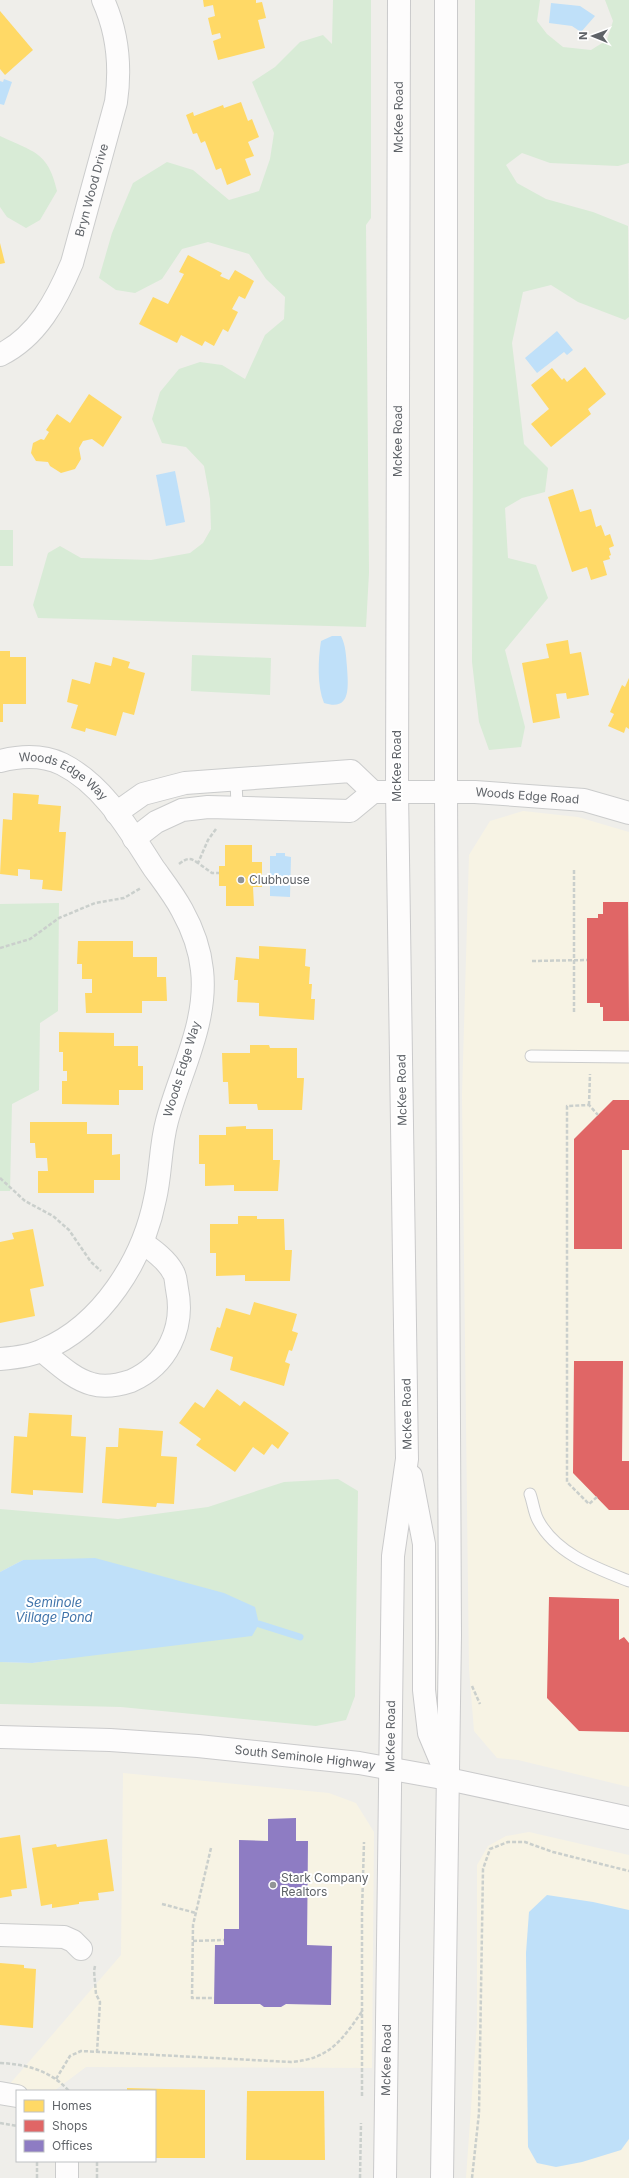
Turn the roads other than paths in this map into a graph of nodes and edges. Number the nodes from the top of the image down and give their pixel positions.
1 (103, 0) edge
2 (399, 0) edge
3 (446, 0) edge
4 (0, 355) edge
5 (0, 761) edge
6 (236, 780) junction
7 (397, 791) junction
8 (446, 791) junction
9 (373, 792) junction
10 (228, 806) junction
11 (116, 813) junction
12 (629, 813) edge
13 (134, 839) junction
14 (531, 1056) dead end
15 (629, 1057) edge
16 (142, 1243) junction
17 (42, 1351) junction
18 (0, 1359) edge
19 (407, 1459) junction
20 (530, 1494) dead end
21 (629, 1581) edge
22 (0, 1737) edge
23 (391, 1768) junction
24 (448, 1779) junction
25 (629, 1818) edge
26 (0, 1935) edge
27 (81, 1949) road end
28 (0, 2093) edge
29 (16, 2096) edge
30 (67, 2162) edge
31 (67, 2178) edge
32 (385, 2178) edge
33 (442, 2178) edge

1 - 4 main road, Bryn Wood Drive
2 - 7 main road, McKee Road
3 - 8 main road
5 - 11 main road, Woods Edge Way
6 - 9 main road, Woods Edge Way
6 - 10 lane
6 - 11 main road, Woods Edge Way
7 - 8 main road, Woods Edge Road
7 - 9 main road
7 - 19 main road, McKee Road
8 - 12 main road, Woods Edge Road
8 - 24 main road
9 - 10 main road
10 - 13 main road
11 - 13 main road, Woods Edge Way
13 - 16 main road, Woods Edge Way
14 - 15 lane
16 - 17 main road, Woods Edge Way
16 - 17 main road
17 - 18 main road, Woods Edge Way
19 - 23 main road, McKee Road
19 - 24 main road
20 - 21 lane
22 - 23 main road, South Seminole Highway
23 - 24 main road, South Seminole Highway
23 - 32 main road, McKee Road
24 - 25 main road, South Seminole Highway
24 - 33 main road
26 - 27 main road
28 - 29 main road
30 - 31 main road

